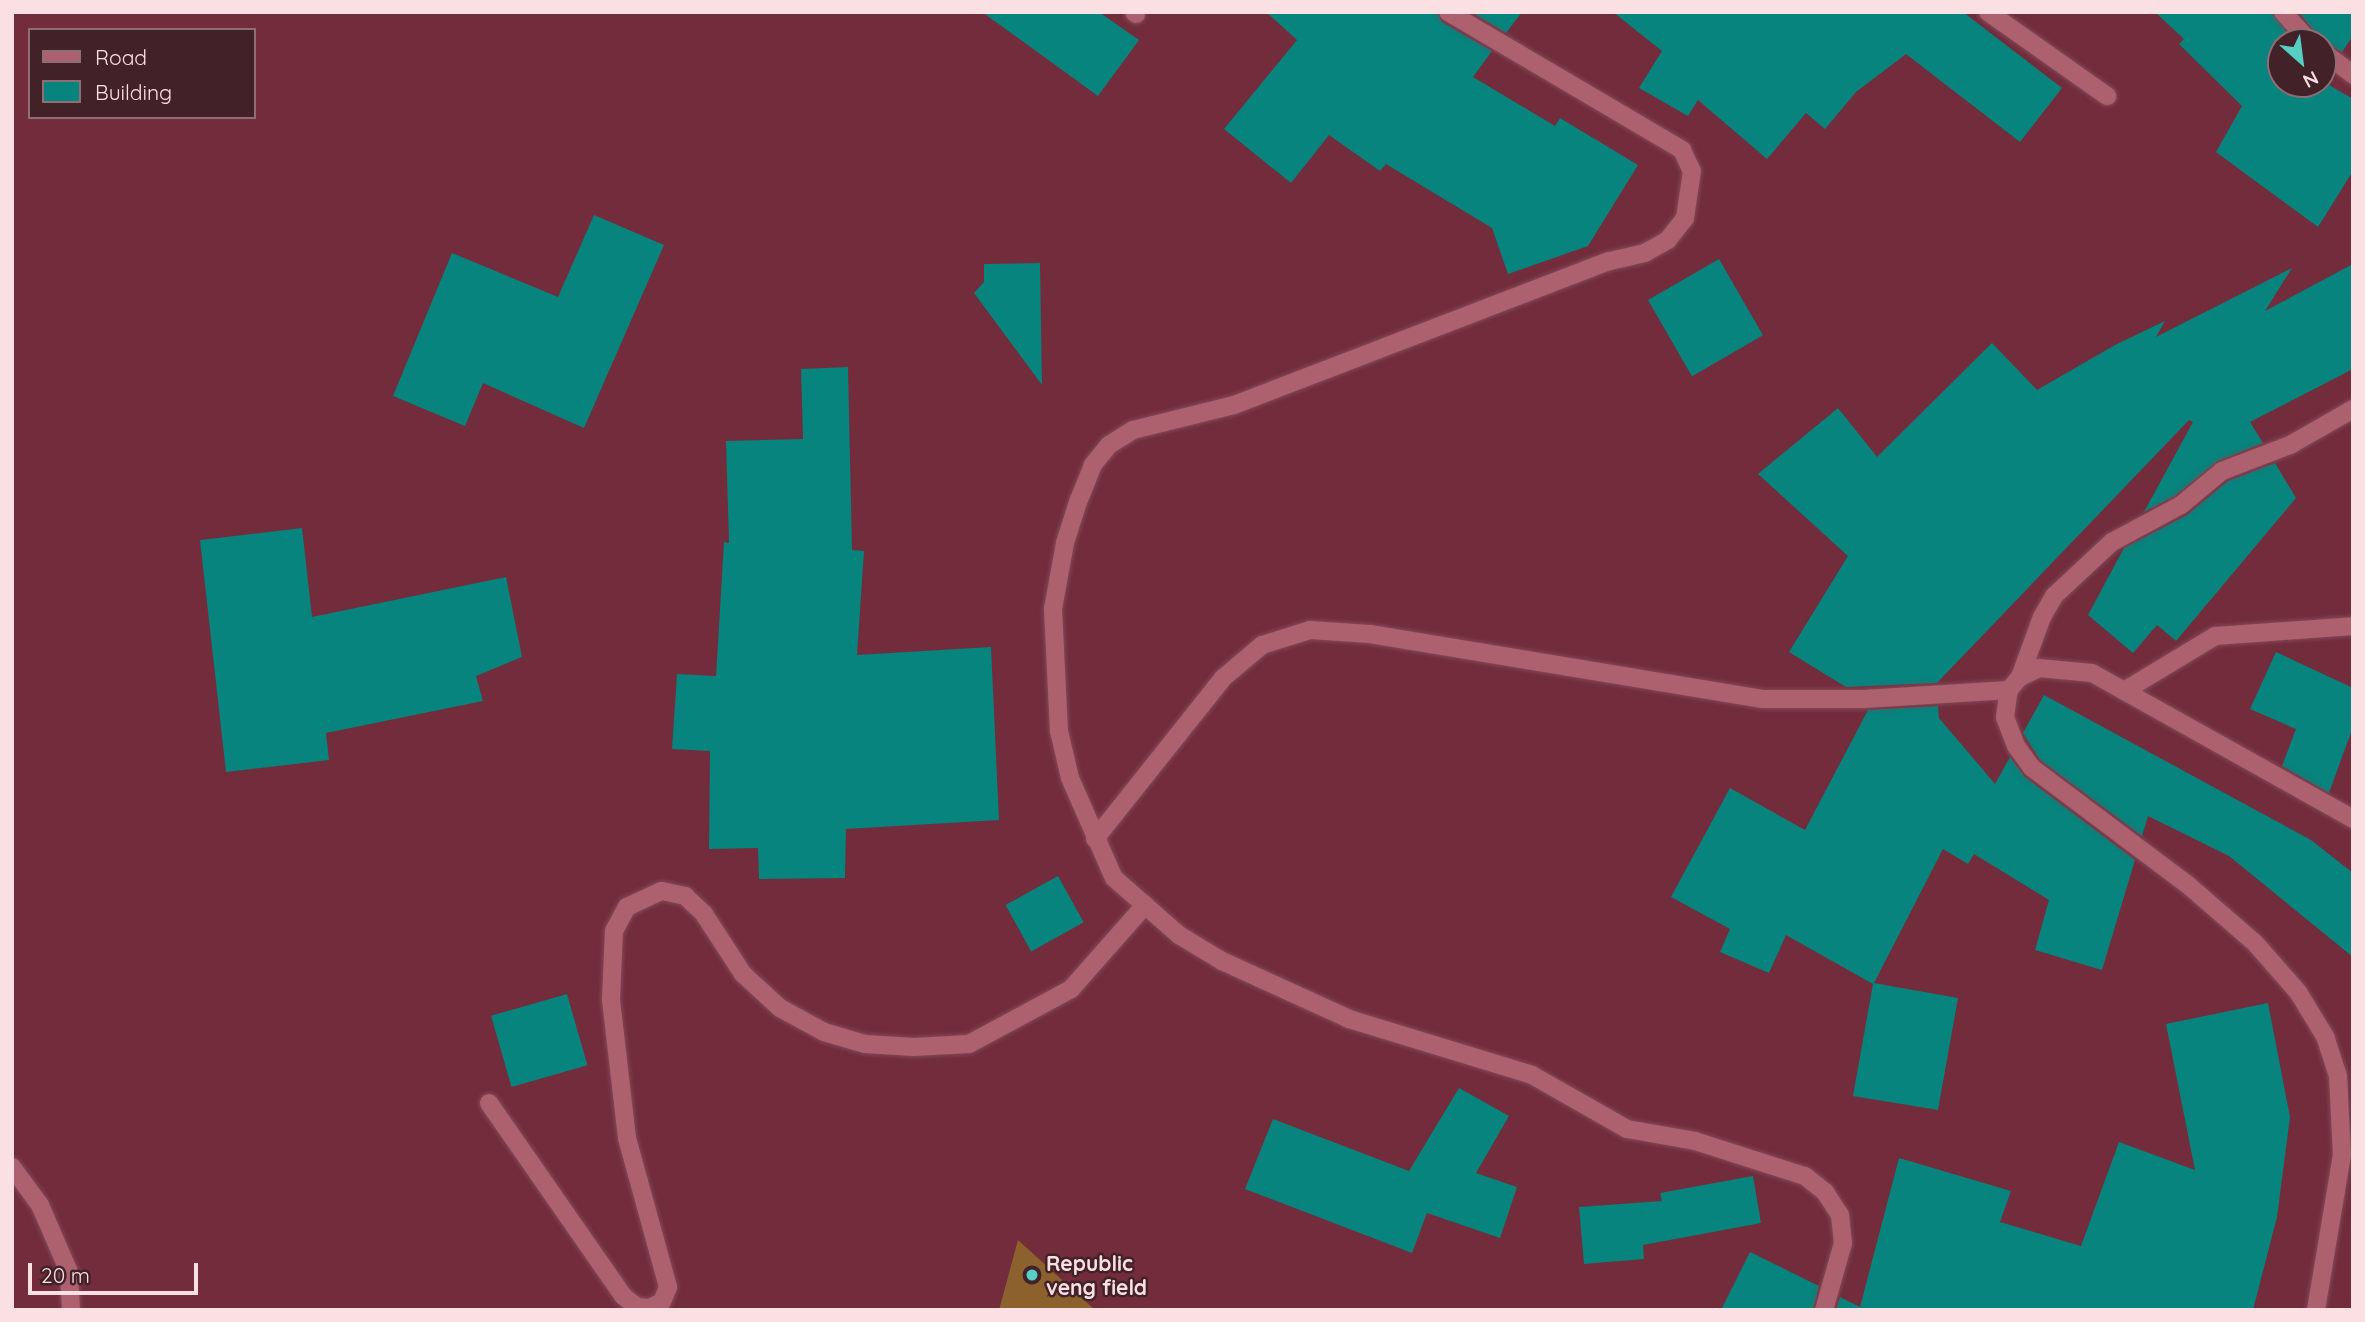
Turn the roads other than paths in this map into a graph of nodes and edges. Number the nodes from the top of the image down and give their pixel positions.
1 (1448, 12) edge
2 (1987, 12) edge
3 (2283, 12) edge
4 (2297, 28) edge
5 (2337, 63) edge
6 (2353, 75) edge
7 (2106, 96) dead end
8 (2353, 409) edge
9 (2353, 626) edge
10 (2015, 683) junction
11 (2124, 691) junction
12 (2353, 819) edge
13 (1096, 839) junction
14 (1145, 905) junction
15 (489, 1103) dead end
16 (12, 1167) edge
17 (71, 1310) edge
18 (1824, 1310) edge
19 (2316, 1310) edge

1 - 13 street
2 - 7 street
3 - 4 street
5 - 6 street
8 - 10 street
9 - 11 street
10 - 11 street
10 - 13 street
10 - 19 street
11 - 12 street
13 - 14 street
14 - 15 street
14 - 18 street
16 - 17 street

